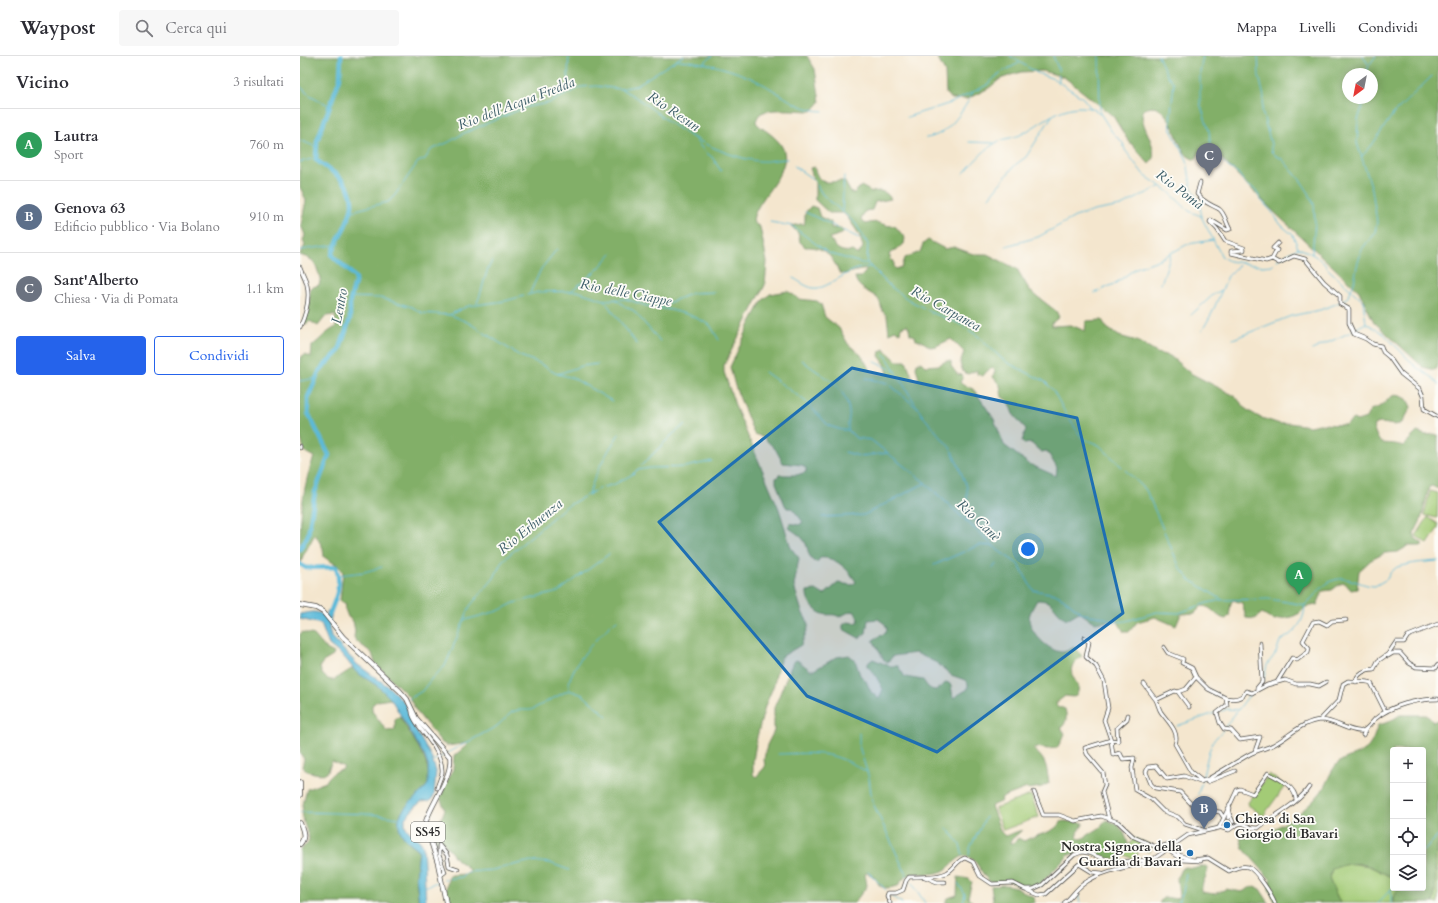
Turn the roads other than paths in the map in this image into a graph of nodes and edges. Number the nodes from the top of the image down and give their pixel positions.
1 (1200, 183) dead end
2 (1278, 243) dead end
3 (1275, 260) junction
4 (300, 267) edge
5 (300, 326) edge
6 (1438, 417) edge
7 (300, 605) edge
8 (1346, 620) dead end
9 (1438, 624) edge
10 (1084, 638) dead end
11 (1260, 643) dead end
12 (1164, 647) dead end
13 (1386, 656) junction
14 (1438, 665) edge
15 (1196, 677) junction
16 (1278, 682) junction
17 (1326, 682) dead end
18 (1356, 682) junction
19 (1144, 684) dead end
20 (1257, 690) junction
21 (1178, 692) junction
22 (1226, 698) junction
23 (1438, 698) edge
24 (1156, 700) junction
25 (1189, 707) dead end
26 (1391, 710) junction
27 (412, 711) junction
28 (1128, 715) dead end
29 (1320, 720) junction
30 (1366, 729) junction
31 (1363, 735) dead end
32 (1111, 740) junction
33 (1254, 752) junction
34 (1235, 772) dead end
35 (1206, 780) junction
36 (300, 782) edge
37 (1201, 782) junction
38 (1309, 787) dead end
39 (437, 788) dead end
40 (1034, 792) dead end
41 (300, 795) edge
42 (1296, 800) junction
43 (1230, 807) junction
44 (1229, 813) junction
45 (1226, 818) junction
46 (1109, 819) junction
47 (1233, 822) dead end
48 (300, 823) edge
49 (1219, 827) junction
50 (1206, 831) junction
51 (1176, 842) junction
52 (300, 844) edge
53 (1172, 845) junction
54 (1168, 850) junction
55 (1156, 859) junction
56 (1211, 860) junction
57 (458, 869) dead end
58 (1104, 873) junction
59 (440, 875) junction
60 (925, 877) junction
61 (945, 882) dead end
62 (1025, 889) junction
63 (446, 903) edge
64 (890, 903) edge
65 (1064, 903) edge
66 (1275, 903) edge

1 - 3 street
2 - 3 street
3 - 6 street
4 - 5 street
7 - 27 main road, SS45
8 - 16 street
9 - 13 street
10 - 32 street
11 - 20 street
12 - 15 street
13 - 14 street
13 - 18 street
15 - 21 street
15 - 22 street
16 - 17 street
16 - 20 street
18 - 26 street
18 - 29 street
19 - 24 street
20 - 22 street
21 - 24 street
21 - 25 street
22 - 33 street
23 - 26 street
24 - 37 street
26 - 30 street
27 - 39 street
27 - 59 main road, SS45
28 - 32 street
29 - 30 street
29 - 33 street
30 - 31 street
32 - 46 street
32 - 50 street
33 - 35 street
34 - 35 street
35 - 37 street
36 - 41 main road
37 - 45 street
38 - 42 street
40 - 46 street
42 - 43 street
42 - 49 street
43 - 44 street
43 - 45 street
44 - 45 street
44 - 47 street
45 - 49 street
46 - 51 street
48 - 52 main road
49 - 50 street
50 - 51 street
51 - 53 street
53 - 54 street
53 - 56 street
54 - 55 street
54 - 56 street
55 - 58 street
55 - 62 street
56 - 66 street
57 - 59 street
58 - 62 street
58 - 65 street
59 - 63 main road, SS45
60 - 61 street
60 - 62 street
60 - 64 street

